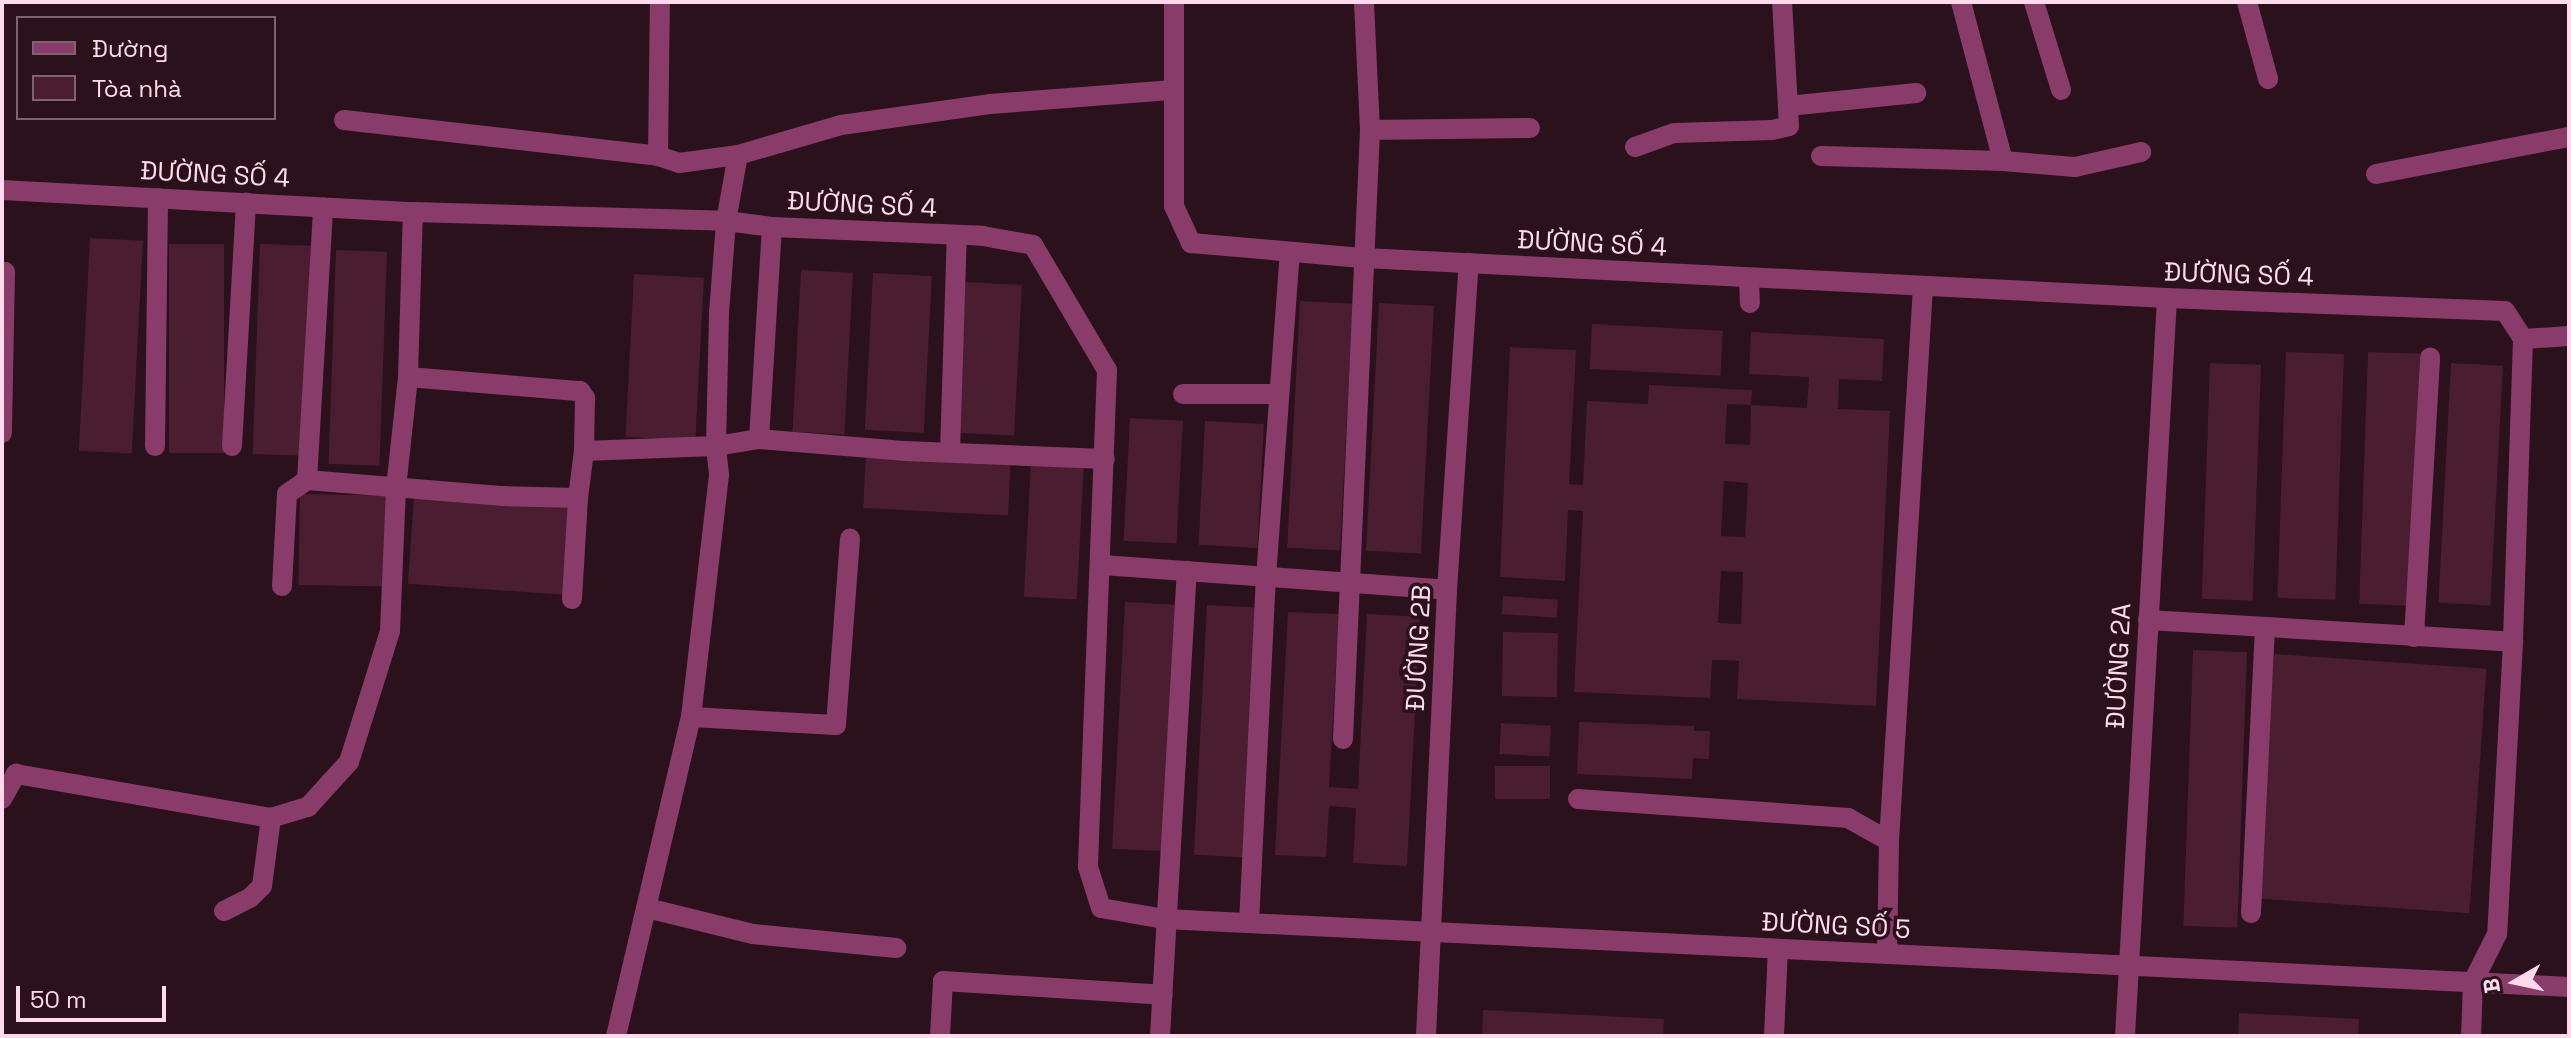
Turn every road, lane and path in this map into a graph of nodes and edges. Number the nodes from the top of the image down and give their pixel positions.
1 (660, 2) edge
2 (1174, 2) edge
3 (1364, 2) edge
4 (1782, 2) edge
5 (1961, 2) edge
6 (2034, 2) edge
7 (2247, 2) edge
8 (2268, 79) dead end
9 (1173, 90) junction
10 (2061, 90) dead end
11 (1916, 93) dead end
12 (1788, 106) junction
13 (344, 120) dead end
14 (1530, 128) dead end
15 (1370, 130) junction
16 (2569, 137) edge
17 (1635, 147) dead end
18 (2141, 152) dead end
19 (738, 155) junction
20 (658, 156) junction
21 (1821, 156) dead end
22 (2003, 161) junction
23 (2376, 174) dead end
24 (2, 190) edge
25 (158, 198) junction
26 (246, 202) junction
27 (323, 207) junction
28 (413, 212) junction
29 (726, 221) junction
30 (772, 227) junction
31 (957, 235) junction
32 (1290, 254) junction
33 (1364, 258) junction
34 (1469, 263) junction
35 (2, 272) edge
36 (1749, 278) junction
37 (1923, 286) junction
38 (2167, 298) junction
39 (1750, 303) dead end
40 (2569, 336) edge
41 (2523, 339) junction
42 (2430, 357) dead end
43 (408, 377) junction
44 (1183, 394) dead end
45 (1279, 394) junction
46 (2, 433) edge
47 (759, 439) junction
48 (155, 446) dead end
49 (232, 446) dead end
50 (716, 446) junction
51 (584, 451) junction
52 (950, 452) junction
53 (1105, 459) junction
54 (307, 480) junction
55 (396, 488) junction
56 (578, 498) junction
57 (850, 539) dead end
58 (1102, 565) junction
59 (1187, 571) junction
60 (1266, 577) junction
61 (1350, 583) junction
62 (282, 586) dead end
63 (1447, 590) junction
64 (572, 599) dead end
65 (2148, 620) junction
66 (2265, 627) junction
67 (2414, 637) junction
68 (2513, 642) junction
69 (691, 717) junction
70 (1343, 739) dead end
71 (2, 799) edge
72 (1578, 799) dead end
73 (271, 818) junction
74 (1889, 841) junction
75 (647, 908) junction
76 (1101, 908) joint
77 (224, 911) dead end
78 (2251, 913) dead end
79 (1165, 919) junction
80 (1249, 923) junction
81 (1432, 930) junction
82 (896, 948) dead end
83 (1778, 949) junction
84 (1887, 954) junction
85 (2128, 968) junction
86 (2473, 982) junction
87 (2569, 987) edge
88 (1163, 995) junction
89 (616, 1036) edge
90 (940, 1036) edge
91 (1160, 1036) edge
92 (1426, 1036) edge
93 (1774, 1036) edge
94 (2125, 1036) edge
95 (2471, 1036) edge

1 - 20 street
2 - 9 street
3 - 15 street
4 - 12 street
5 - 22 street
6 - 10 street
7 - 8 street
9 - 19 street
9 - 32 street, ĐƯỜNG SỐ 4
11 - 12 street
12 - 17 street
13 - 20 street
14 - 15 street
15 - 33 street
16 - 23 street
18 - 22 street
19 - 20 street
19 - 29 street
21 - 22 street
24 - 25 street, ĐƯỜNG SỐ 4
25 - 26 street, ĐƯỜNG SỐ 4
25 - 48 street
26 - 27 street, ĐƯỜNG SỐ 4
26 - 49 street
27 - 28 street, ĐƯỜNG SỐ 4
27 - 54 street
28 - 29 street, ĐƯỜNG SỐ 4
28 - 43 street
29 - 30 street, ĐƯỜNG SỐ 4
29 - 50 street
30 - 31 street, ĐƯỜNG SỐ 4
30 - 47 street
31 - 52 street
31 - 53 street, ĐƯỜNG SỐ 4
32 - 33 street, ĐƯỜNG SỐ 4
32 - 45 street
33 - 34 street, ĐƯỜNG SỐ 4
33 - 61 street
34 - 36 street, ĐƯỜNG SỐ 4
34 - 63 street, ĐƯỜNG 2B
35 - 46 street
36 - 37 street, ĐƯỜNG SỐ 4
36 - 39 street
37 - 38 street, ĐƯỜNG SỐ 4
37 - 74 street
38 - 41 street, ĐƯỜNG SỐ 4
38 - 65 street, ĐƯỜNG 2A
40 - 41 street
41 - 68 street
42 - 67 street
43 - 51 street
43 - 55 street
44 - 45 street
45 - 60 street
47 - 50 street
47 - 52 street
50 - 51 street
50 - 69 street
51 - 56 street
52 - 53 street
53 - 58 street, ĐƯỜNG SỐ 4
54 - 55 street
54 - 62 street
55 - 56 street
55 - 73 street
56 - 64 street
57 - 69 street
58 - 59 street
58 - 76 street, ĐƯỜNG SỐ 4
59 - 60 street
59 - 79 street
60 - 61 street
60 - 80 street
61 - 63 street
61 - 70 street
63 - 81 street, ĐƯỜNG 2B
65 - 66 street
65 - 85 street, ĐƯỜNG 2A
66 - 67 street
66 - 78 street
67 - 68 street
68 - 86 street
69 - 75 street
71 - 73 street
72 - 74 street
73 - 77 street
74 - 84 street
75 - 82 street
75 - 89 street
76 - 79 street, ĐƯỜNG SỐ 5
79 - 80 street, ĐƯỜNG SỐ 5
79 - 88 street
80 - 81 street, ĐƯỜNG SỐ 5
81 - 83 street, ĐƯỜNG SỐ 5
81 - 92 street, ĐƯỜNG 2B
83 - 84 street, ĐƯỜNG SỐ 5
83 - 93 street
84 - 85 street, ĐƯỜNG SỐ 5
85 - 86 street, ĐƯỜNG SỐ 5
85 - 94 street, ĐƯỜNG 2A
86 - 87 street, ĐƯỜNG SỐ 5
86 - 95 street
88 - 90 street
88 - 91 street

